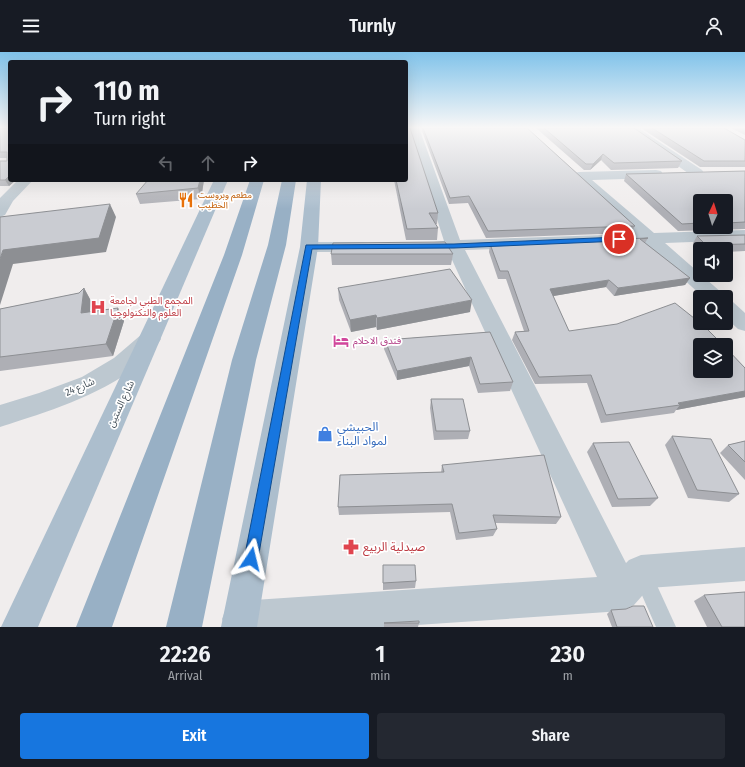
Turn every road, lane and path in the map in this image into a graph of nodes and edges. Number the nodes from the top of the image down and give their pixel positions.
1 (422, 155) edge
2 (670, 155) edge
3 (568, 165) edge
4 (697, 173) junction
5 (710, 173) edge
6 (579, 176) junction
7 (24, 182) edge
8 (220, 182) edge
9 (256, 182) edge
10 (290, 182) edge
11 (314, 182) edge
12 (0, 212) edge
13 (745, 235) edge
14 (649, 238) junction
15 (377, 246) edge
16 (423, 246) edge
17 (454, 246) junction
18 (308, 247) junction
19 (707, 290) edge
20 (733, 313) edge
21 (745, 324) edge
22 (150, 339) junction
23 (0, 416) edge
24 (745, 564) edge
25 (631, 583) junction
26 (239, 623) edge
27 (19, 627) edge
28 (94, 627) edge
29 (184, 627) edge
30 (666, 627) edge

1 - 17 street
2 - 4 street
3 - 6 street
4 - 5 street
4 - 6 street
6 - 14 street
7 - 12 street
8 - 22 main road, شارع الستين
9 - 28 highway
10 - 29 highway
11 - 18 main road
13 - 14 street
14 - 17 street
14 - 19 street
15 - 18 street
16 - 17 street
17 - 25 street
18 - 26 main road
20 - 21 street
22 - 23 street, شارع 24
22 - 27 main road, شارع الستين
24 - 25 street
25 - 26 street
25 - 30 lane

